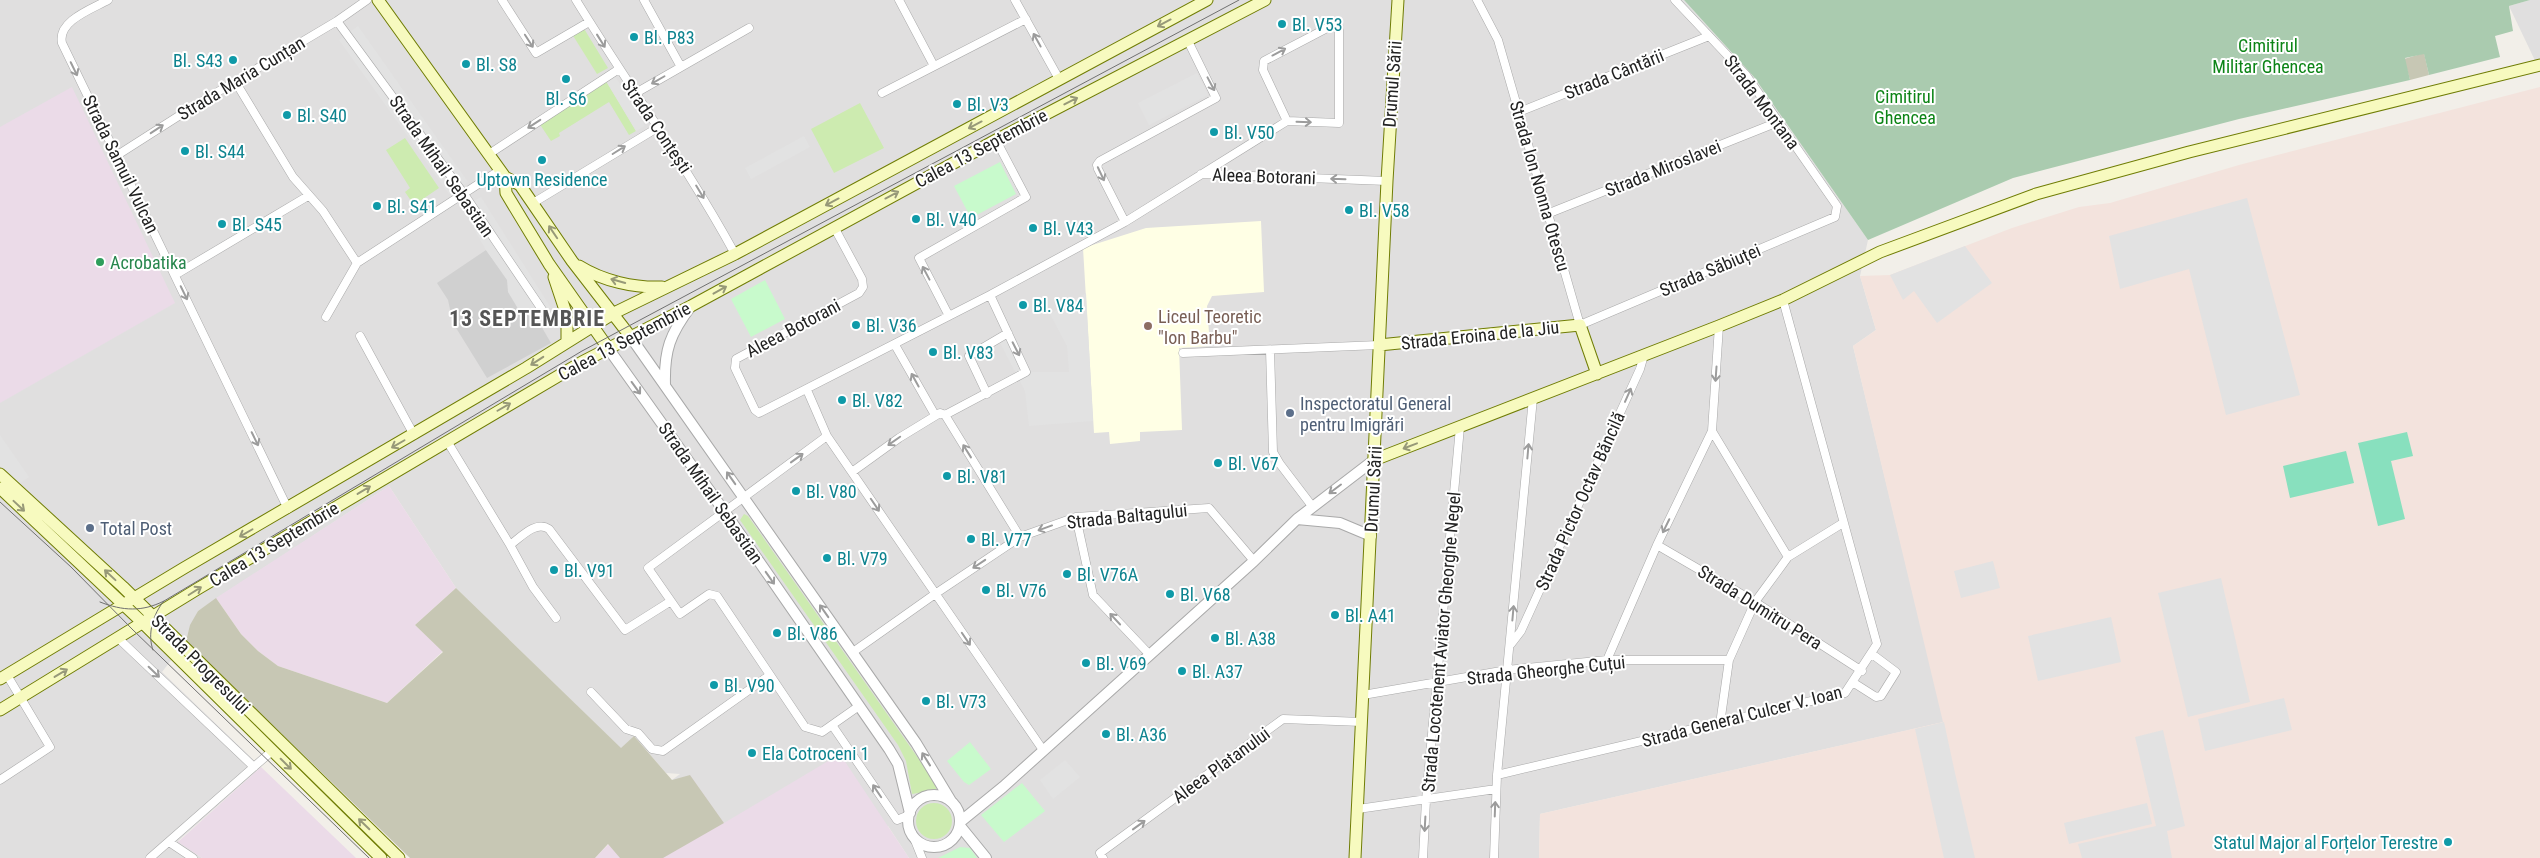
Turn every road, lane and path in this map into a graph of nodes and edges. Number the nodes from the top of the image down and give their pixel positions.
1 (108, 0) edge
2 (367, 0) edge
3 (378, 0) edge
4 (502, 0) edge
5 (576, 0) edge
6 (644, 0) edge
7 (898, 0) edge
8 (1015, 0) edge
9 (1207, 0) edge
10 (1265, 0) edge
11 (1398, 0) edge
12 (1477, 0) edge
13 (1675, 0) edge
14 (1026, 18) junction
15 (336, 21) junction
16 (589, 22) junction
17 (749, 28) dead end
18 (1709, 36) junction
19 (1188, 41) junction
20 (2540, 65) edge
21 (934, 66) junction
22 (681, 67) junction
23 (619, 69) junction
24 (1059, 79) junction
25 (235, 82) junction
26 (882, 93) dead end
27 (634, 94) junction
28 (1519, 112) junction
29 (1287, 121) junction
30 (1778, 122) junction
31 (657, 128) junction
32 (996, 140) junction
33 (489, 154) junction
34 (116, 156) junction
35 (503, 174) junction
36 (1200, 174) junction
37 (1387, 181) junction
38 (464, 194) junction
39 (308, 196) junction
40 (533, 203) junction
41 (1838, 212) joint
42 (1548, 214) junction
43 (1125, 222) junction
44 (834, 227) junction
45 (735, 254) junction
46 (572, 260) junction
47 (357, 263) junction
48 (549, 264) junction
49 (175, 275) junction
50 (666, 286) junction
51 (990, 295) junction
52 (1783, 300) junction
53 (691, 306) junction
54 (614, 313) junction
55 (545, 314) dead end
56 (949, 316) junction
57 (326, 317) dead end
58 (593, 325) junction
59 (1580, 325) junction
60 (1719, 326) junction
61 (1008, 333) junction
62 (360, 336) dead end
63 (630, 336) junction
64 (567, 342) junction
65 (895, 345) junction
66 (1379, 345) junction
67 (608, 348) junction
68 (1270, 350) junction
69 (1183, 353) dead end
70 (1644, 355) junction
71 (1597, 374) junction
72 (665, 385) junction
73 (807, 390) junction
74 (987, 394) junction
75 (1532, 398) junction
76 (935, 414) junction
77 (945, 415) junction
78 (1460, 427) junction
79 (1712, 431) junction
80 (414, 435) junction
81 (827, 436) junction
82 (447, 441) junction
83 (1374, 460) junction
84 (852, 472) junction
85 (0, 474) edge
86 (0, 488) edge
87 (744, 497) junction
88 (1312, 506) junction
89 (288, 508) junction
90 (724, 511) junction
91 (1073, 518) junction
92 (1297, 519) junction
93 (1843, 523) junction
94 (1371, 536) junction
95 (1020, 537) junction
96 (510, 545) junction
97 (1657, 545) junction
98 (1788, 557) junction
99 (1254, 561) junction
100 (935, 594) junction
101 (134, 598) junction
102 (671, 601) junction
103 (1754, 602) junction
104 (123, 604) junction
105 (154, 617) junction
106 (556, 618) dead end
107 (143, 623) junction
108 (119, 639) junction
109 (1510, 644) junction
110 (853, 652) junction
111 (1149, 654) junction
112 (1872, 654) junction
113 (1607, 660) junction
114 (1729, 660) junction
115 (1507, 670) junction
116 (1862, 671) junction
117 (770, 675) junction
118 (3, 677) edge
119 (1437, 683) junction
120 (1854, 683) junction
121 (591, 692) dead end
122 (1363, 695) junction
123 (20, 698) junction
124 (859, 706) junction
125 (0, 710) edge
126 (1362, 722) junction
127 (1720, 724) junction
128 (832, 725) junction
129 (281, 743) junction
130 (1043, 750) junction
131 (272, 751) junction
132 (254, 767) junction
133 (1497, 775) junction
134 (0, 780) edge
135 (1496, 789) junction
136 (1426, 800) junction
137 (954, 804) junction
138 (976, 809) junction
139 (1358, 809) junction
140 (909, 814) junction
141 (960, 824) junction
142 (912, 833) junction
143 (169, 842) junction
144 (1102, 856) edge
145 (150, 858) edge
146 (193, 858) edge
147 (381, 858) edge
148 (399, 858) edge
149 (922, 858) edge
150 (986, 858) edge
151 (1355, 858) edge
152 (1424, 858) edge
153 (1494, 858) edge

1 -> 34 street, Strada Samuil Vulcan
2 - 15 street, Strada Maria Cunțan
3 - 33 main road, Strada Mihail Sebastian
4 -> 16 street
5 - 16 street, Strada Conțești
6 - 22 street
7 - 21 street
8 - 14 street
9 -> 24 main road, Calea 13 Septembrie
10 - 19 main road, Calea 13 Septembrie
11 - 37 main road, Drumul Sării
12 - 28 street, Strada Ion Nonna Otescu
13 - 18 street, Strada Montana
14 - 21 street
24 -> 14 street
15 - 25 street, Strada Maria Cunțan
15 - 38 street, Strada Mihail Sebastian
16 -> 23 street, Strada Conțești
17 - 22 street
18 - 28 street, Strada Cântării
18 - 30 street, Strada Montana
32 -> 19 main road, Calea 13 Septembrie
19 -> 43 street
20 - 52 main road
21 - 26 street
22 -> 27 street
23 - 27 street, Strada Conțești
23 -> 33 street
24 -> 45 main road, Calea 13 Septembrie
34 -> 25 street, Strada Maria Cunțan
25 - 39 street
27 - 31 street, Strada Conțești
28 - 42 street, Strada Ion Nonna Otescu
29 - 29 street
29 - 36 street
30 - 41 street, Strada Montana
30 - 42 street, Strada Miroslavei
40 -> 31 street
31 -> 45 street, Strada Conțești
44 -> 32 main road, Calea 13 Septembrie
56 -> 32 street
33 - 35 main road, Strada Mihail Sebastian
34 - 49 street, Strada Samuil Vulcan
35 - 38 street
35 - 40 main road, Strada Mihail Sebastian
35 - 48 main road, Strada Mihail Sebastian
37 -> 36 street, Aleea Botorani
36 - 43 street, Aleea Botorani
37 - 66 main road, Drumul Sării
38 - 47 street
38 - 55 street, Strada Mihail Sebastian
39 - 47 street
39 - 49 street
46 -> 40 main road, Strada Mihail Sebastian
41 - 59 street, Strada Săbiuței
42 - 59 street, Strada Ion Nonna Otescu
43 - 51 street, Aleea Botorani
53 -> 44 main road, Calea 13 Septembrie
44 - 73 street, Aleea Botorani
45 - 50 main road, Calea 13 Septembrie
50 -> 46 main road
46 - 54 main road, Strada Mihail Sebastian
47 - 57 street
48 - 58 main road, Strada Mihail Sebastian
48 - 64 main road
49 -> 89 street, Strada Samuil Vulcan
50 - 54 main road, Calea 13 Septembrie
51 - 56 street, Aleea Botorani
51 - 61 street
52 - 60 main road
52 - 93 street, Strada General Culcer V. Ioan
53 - 63 main road, Calea 13 Septembrie
53 - 72 street
54 - 58 main road, Calea 13 Septembrie
54 - 63 main road, Strada Mihail Sebastian
56 - 65 street, Aleea Botorani
58 - 64 main road, Calea 13 Septembrie
58 - 67 main road, Strada Mihail Sebastian
59 - 66 main road, Strada Eroina de la Jiu
59 - 71 main road, Strada Ion Nonna Otescu
60 - 70 main road
60 -> 79 street
61 - 74 street
61 -> 74 street
62 - 80 street
63 - 67 main road, Calea 13 Septembrie
63 - 72 street, Strada Mihail Sebastian
64 -> 80 main road, Calea 13 Septembrie
65 - 73 street, Aleea Botorani
76 -> 65 street
66 - 68 street
66 - 83 main road, Drumul Sării
82 -> 67 main road, Calea 13 Septembrie
67 -> 90 street, Strada Mihail Sebastian
68 - 69 street
68 - 88 street
70 - 71 main road
109 -> 70 street, Strada Pictor Octav Băncilă
71 - 75 main road
87 -> 72 street, Strada Mihail Sebastian
73 - 81 street
74 - 77 street
75 - 78 main road
109 -> 75 street
76 - 77 street
76 -> 84 street
95 -> 77 street
78 -> 83 main road
78 - 119 street, Strada Locotenent Aviator Gheorghe Negel
79 -> 97 street
79 - 98 street
80 -> 89 main road, Calea 13 Septembrie
81 - 84 street
87 -> 81 street
82 - 96 street
105 -> 82 main road, Calea 13 Septembrie
83 -> 88 street
83 - 94 main road, Drumul Sării
84 -> 100 street
101 -> 85 main road, Strada Progresului
86 -> 104 main road, Strada Progresului
87 - 90 street
110 -> 87 street, Strada Mihail Sebastian
88 - 92 street
89 -> 101 main road, Calea 13 Septembrie
90 - 102 street
90 -> 124 street, Strada Mihail Sebastian
91 -> 95 street, Strada Baltagului
91 - 99 street, Strada Baltagului
111 -> 91 street
92 - 94 street
92 - 99 street
93 - 98 street
93 - 112 street, Strada General Culcer V. Ioan
94 - 122 main road, Drumul Sării
95 -> 100 street, Strada Baltagului
96 - 102 street
96 - 106 street
97 - 103 street, Strada Dumitru Pera
97 - 113 street
98 - 103 street
99 - 111 street
100 - 110 street, Strada Baltagului
100 -> 130 street
101 - 104 main road, Calea 13 Septembrie
101 - 105 main road, Strada Progresului
102 - 117 street
103 - 114 street
103 - 116 street, Strada Dumitru Pera
104 - 107 main road, Strada Progresului
104 - 118 main road, Calea 13 Septembrie
105 - 107 main road, Calea 13 Septembrie
105 - 129 main road, Strada Progresului
107 - 108 main road, Calea 13 Septembrie
107 - 131 main road, Strada Progresului
123 -> 108 main road, Calea 13 Septembrie
108 -> 132 street
109 - 115 street
137 -> 110 street, Strada Mihail Sebastian
111 - 130 street
112 - 116 street, Strada General Culcer V. Ioan
112 - 120 street
113 - 114 street, Strada Gheorghe Cuțui
113 - 115 street, Strada Gheorghe Cuțui
114 - 127 street
115 - 119 street, Strada Gheorghe Cuțui
115 - 133 street
116 - 120 street, Strada General Culcer V. Ioan
117 - 121 street
117 - 128 street
118 - 123 street
119 - 122 street, Strada Gheorghe Cuțui
119 - 136 street, Strada Locotenent Aviator Gheorghe Negel
120 - 127 street, Strada General Culcer V. Ioan
122 - 126 main road, Drumul Sării
123 - 125 main road, Calea 13 Septembrie
123 - 134 street
124 - 128 street
124 - 140 street, Strada Mihail Sebastian
126 - 139 main road, Drumul Sării
144 -> 126 street, Aleea Platanului
127 - 133 street, Strada General Culcer V. Ioan
140 -> 128 street
129 - 131 main road
148 -> 129 main road, Strada Progresului
130 - 138 street
131 - 132 street
131 -> 147 main road, Strada Progresului
132 - 143 street
133 - 135 street
135 - 136 street
153 -> 135 street
136 - 139 street
136 -> 152 street, Strada Locotenent Aviator Gheorghe Negel
137 - 138 street
137 - 140 street
137 - 141 street
138 - 141 street
139 - 151 main road, Drumul Sării
140 - 142 street
141 - 142 street
141 - 150 street
142 - 149 street
143 - 145 street
143 - 146 street

